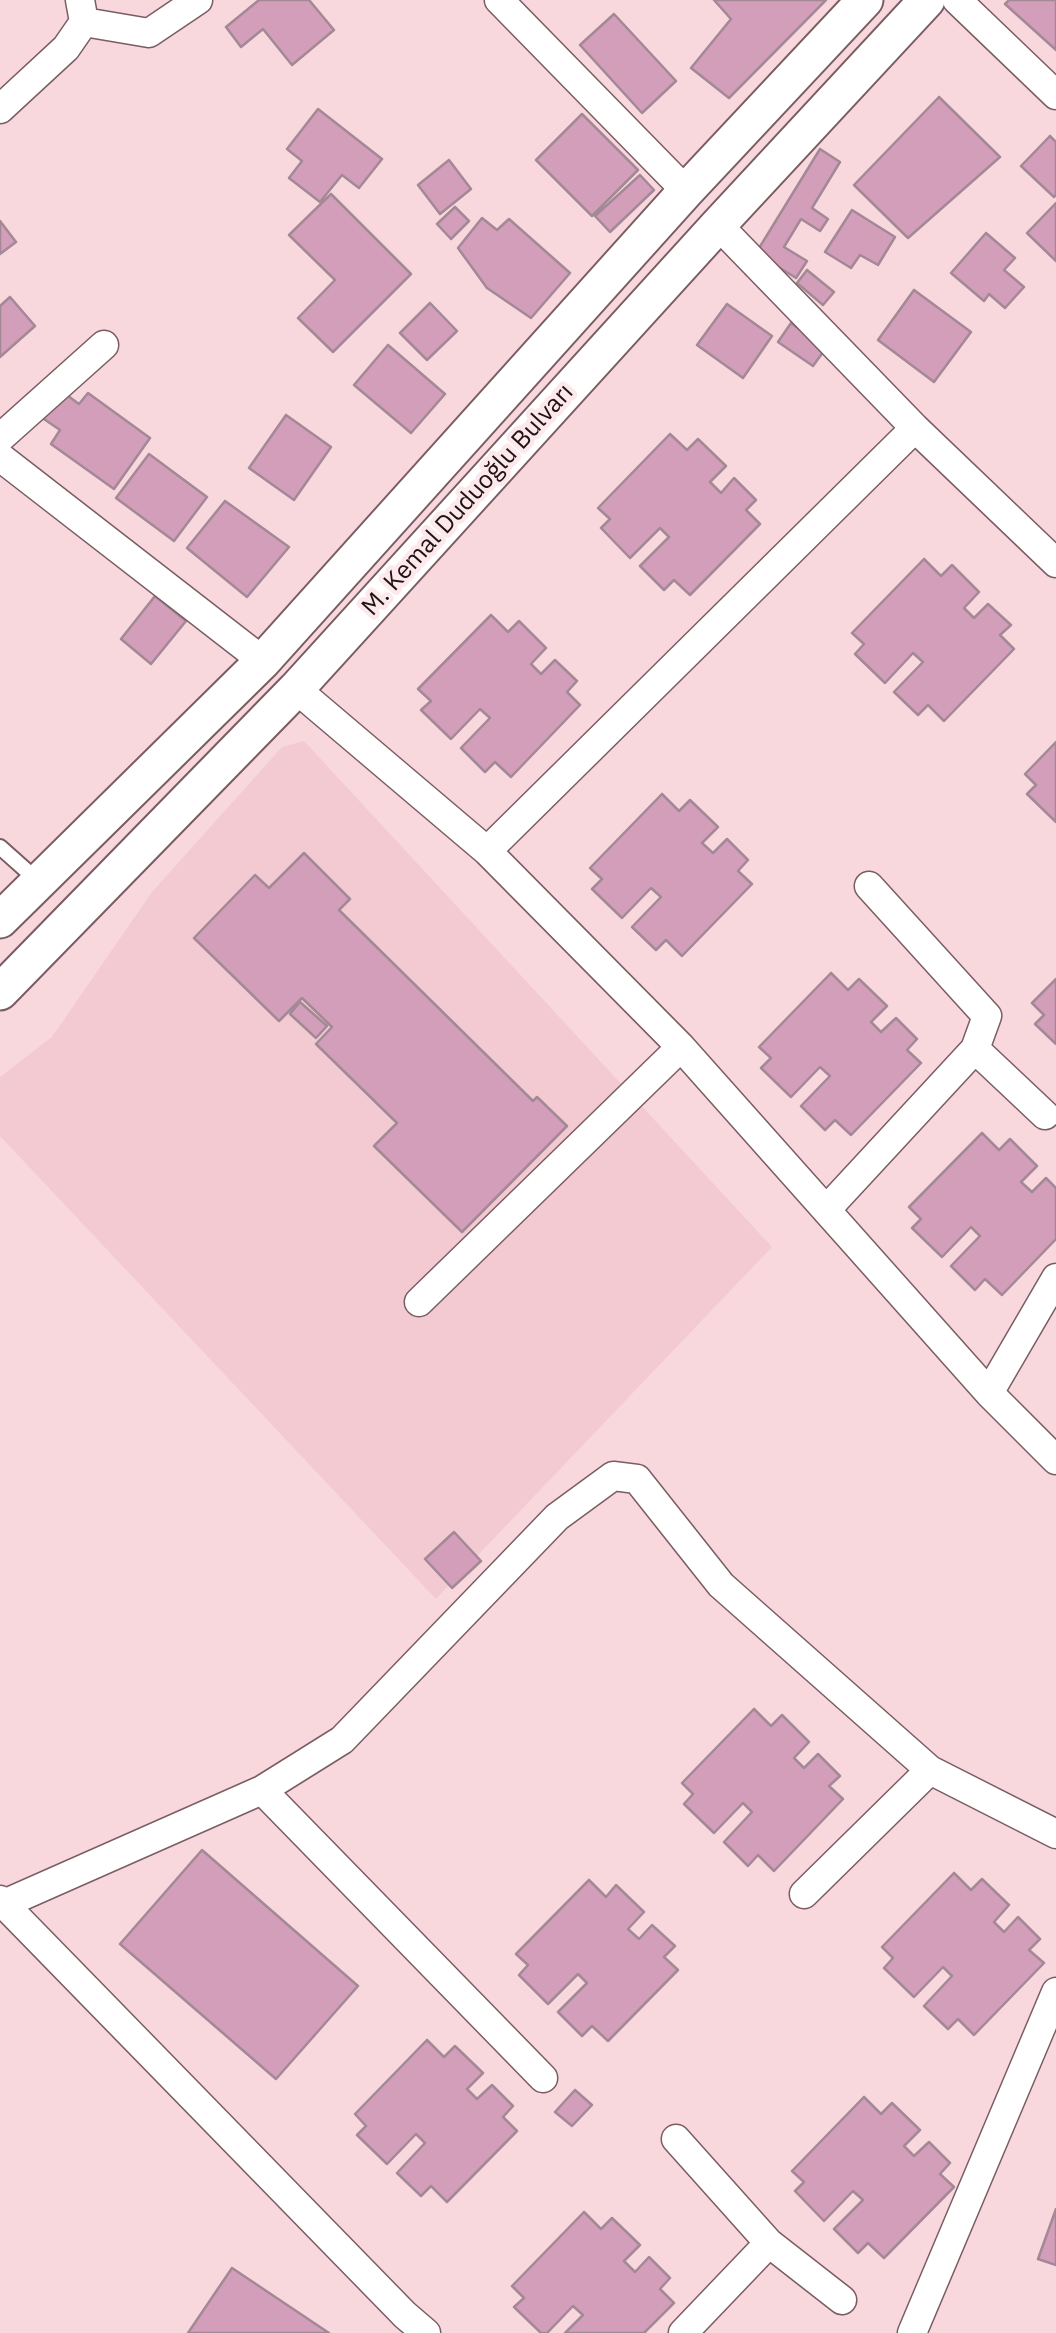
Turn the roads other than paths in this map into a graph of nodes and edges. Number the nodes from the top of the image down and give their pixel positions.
1 (198, 0) edge
2 (498, 0) edge
3 (865, 0) edge
4 (927, 0) edge
5 (957, 0) edge
6 (82, 11) edge
7 (1056, 96) edge
8 (0, 109) edge
9 (686, 191) junction
10 (718, 225) junction
11 (104, 345) dead end
12 (915, 428) junction
13 (0, 438) edge
14 (0, 457) edge
15 (1056, 564) edge
16 (263, 661) junction
17 (296, 688) junction
18 (0, 848) edge
19 (488, 851) junction
20 (39, 882) junction
21 (869, 886) dead end
22 (0, 920) edge
23 (0, 992) edge
24 (681, 1047) junction
25 (976, 1049) junction
26 (1045, 1115) dead end
27 (826, 1210) junction
28 (1056, 1278) edge
29 (419, 1302) dead end
30 (988, 1394) junction
31 (1056, 1460) edge
32 (930, 1770) junction
33 (262, 1790) junction
34 (1056, 1834) edge
35 (804, 1894) dead end
36 (2, 1902) edge
37 (1056, 1992) edge
38 (543, 2078) dead end
39 (676, 2139) dead end
40 (769, 2243) junction
41 (842, 2300) dead end
42 (426, 2333) edge
43 (683, 2333) edge
44 (912, 2333) edge

1 - 6 street
2 - 9 street
3 - 9 street, M. Kemal Duduoğlu Bulvarı
4 - 10 street, M. Kemal Duduoğlu Bulvarı
5 - 7 street
6 - 8 street
9 - 10 street
9 - 16 street, M. Kemal Duduoğlu Bulvarı
10 - 12 street
10 - 17 street, M. Kemal Duduoğlu Bulvarı
11 - 13 street
12 - 15 street
12 - 19 street
14 - 16 street
16 - 17 street
16 - 20 street, M. Kemal Duduoğlu Bulvarı
17 - 19 street
17 - 23 street, M. Kemal Duduoğlu Bulvarı
18 - 20 lane
19 - 24 street
20 - 22 street, M. Kemal Duduoğlu Bulvarı
21 - 25 street
24 - 27 street
24 - 29 street
25 - 26 street
25 - 27 street
27 - 30 street
28 - 30 street
30 - 31 street
32 - 33 street
32 - 34 street
32 - 35 street
33 - 36 street
33 - 38 street
36 - 42 street
37 - 44 street
39 - 40 street
40 - 41 street
40 - 43 street

